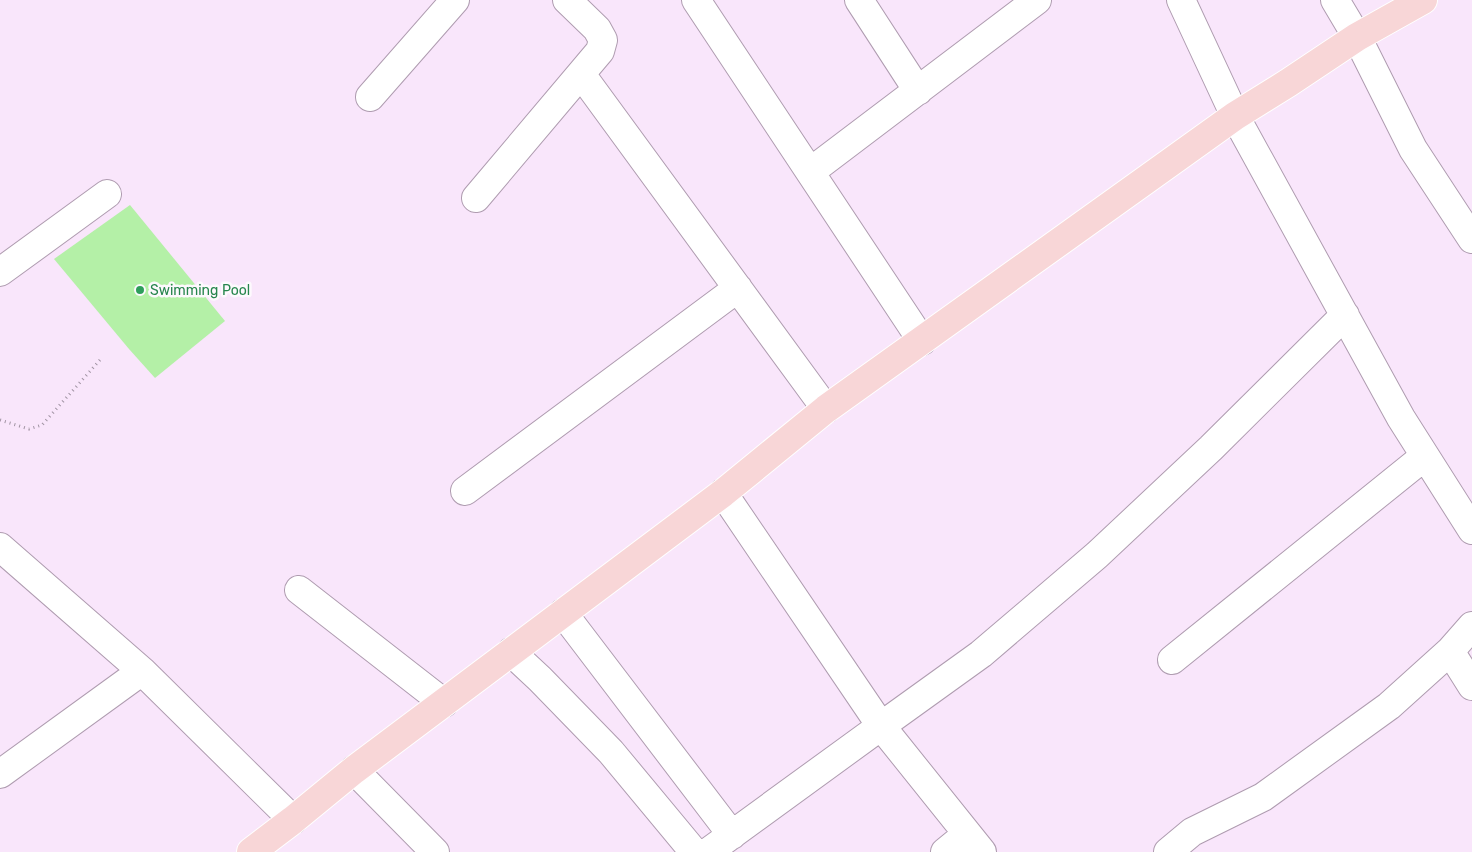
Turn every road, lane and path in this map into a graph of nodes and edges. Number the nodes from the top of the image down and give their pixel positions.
1 (455, 0) edge
2 (567, 0) edge
3 (696, 0) edge
4 (859, 0) edge
5 (1037, 0) edge
6 (1181, 0) edge
7 (1335, 0) edge
8 (1423, 0) edge
9 (1358, 36) junction
10 (582, 74) junction
11 (918, 91) junction
12 (370, 97) dead end
13 (1235, 116) junction
14 (810, 172) junction
15 (107, 194) dead end
16 (476, 198) dead end
17 (1472, 239) edge
18 (0, 272) edge
19 (738, 288) junction
20 (1345, 315) junction
21 (922, 341) junction
22 (100, 360) dead end
23 (826, 409) junction
24 (0, 420) edge
25 (1425, 456) junction
26 (465, 491) dead end
27 (723, 493) junction
28 (1472, 530) edge
29 (0, 547) edge
30 (299, 590) dead end
31 (563, 613) junction
32 (1472, 626) edge
33 (1450, 651) junction
34 (511, 652) junction
35 (1172, 660) dead end
36 (142, 671) junction
37 (1472, 686) edge
38 (444, 703) junction
39 (881, 726) junction
40 (354, 770) junction
41 (0, 774) edge
42 (293, 820) junction
43 (732, 835) junction
44 (975, 843) edge
45 (691, 849) edge
46 (251, 852) edge
47 (435, 852) edge
48 (945, 852) edge
49 (1168, 852) edge

1 - 12 street
2 - 10 street
3 - 14 street
4 - 11 street
5 - 11 street
6 - 13 street
7 - 9 street
8 - 9 main road
9 - 13 main road
9 - 17 street
10 - 16 street
10 - 19 street
11 - 14 street
13 - 20 street
13 - 21 main road
14 - 21 street
15 - 18 street
19 - 23 street
19 - 26 street
20 - 25 street
20 - 39 street
21 - 23 main road
22 - 24 path
23 - 27 main road
25 - 28 street
25 - 35 street
27 - 31 main road
27 - 39 street
29 - 36 street
30 - 38 street
31 - 34 main road
31 - 43 street
32 - 33 street
33 - 37 street
33 - 49 street
34 - 38 main road
34 - 45 street
36 - 41 street
36 - 42 street
38 - 40 main road
39 - 43 street
39 - 44 street
40 - 42 main road
40 - 47 street
42 - 46 main road
43 - 45 street
44 - 48 street

